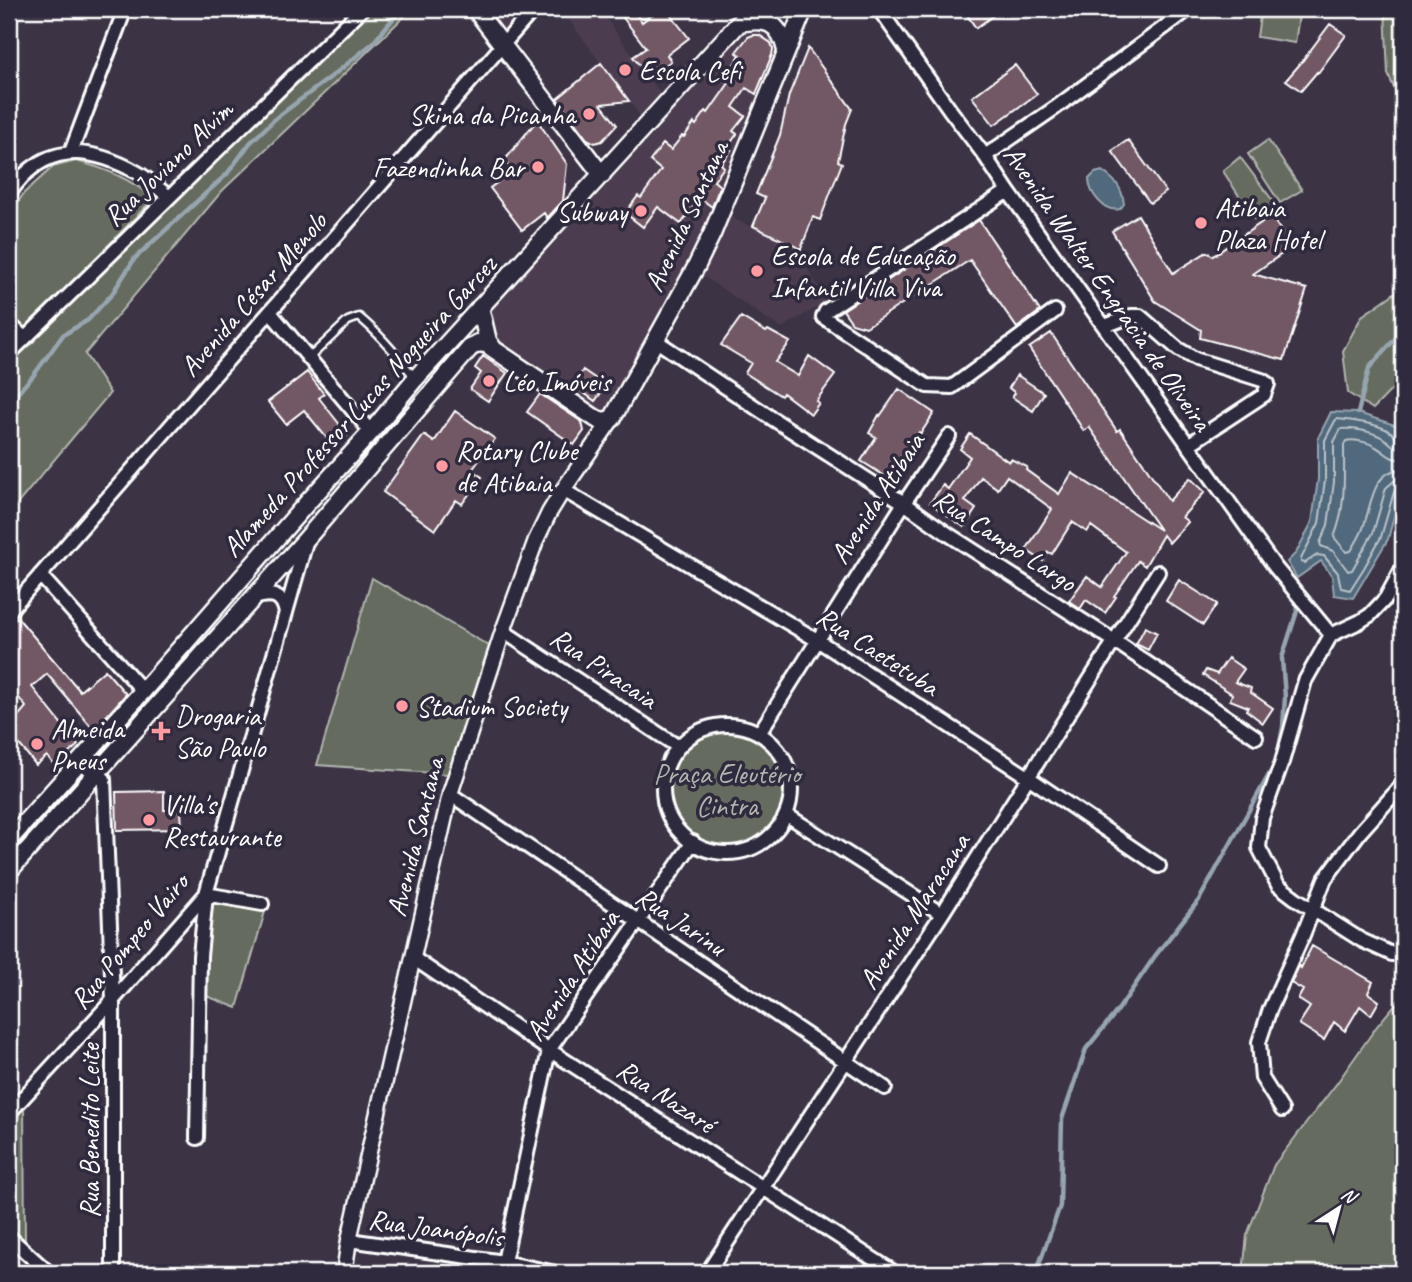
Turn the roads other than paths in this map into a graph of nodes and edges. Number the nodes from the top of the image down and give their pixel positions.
1 (125, 9) edge
2 (362, 9) edge
3 (475, 9) edge
4 (534, 9) edge
5 (749, 9) edge
6 (804, 9) edge
7 (879, 9) edge
8 (1185, 10) edge
9 (738, 23) junction
10 (503, 46) junction
11 (786, 50) junction
12 (71, 152) junction
13 (985, 156) junction
14 (602, 175) junction
15 (11, 185) edge
16 (1008, 191) junction
17 (169, 197) junction
18 (480, 307) junction
19 (1055, 311) dead end
20 (271, 312) junction
21 (9, 323) edge
22 (1105, 326) junction
23 (24, 338) junction
24 (655, 340) junction
25 (493, 348) junction
26 (9, 354) edge
27 (309, 358) junction
28 (415, 379) junction
29 (595, 418) junction
30 (612, 419) junction
31 (371, 432) junction
32 (600, 436) junction
33 (949, 436) dead end
34 (1188, 445) junction
35 (563, 489) junction
36 (307, 503) junction
37 (904, 503) junction
38 (307, 538) junction
39 (1403, 567) edge
40 (1158, 572) dead end
41 (40, 575) junction
42 (253, 598) junction
43 (9, 611) edge
44 (286, 613) junction
45 (503, 631) junction
46 (1331, 635) junction
47 (817, 640) junction
48 (1116, 642) junction
49 (143, 691) junction
50 (760, 732) junction
51 (1256, 737) dead end
52 (677, 746) junction
53 (80, 760) junction
54 (100, 777) junction
55 (1028, 777) junction
56 (1403, 784) edge
57 (450, 794) junction
58 (787, 816) junction
59 (9, 840) edge
60 (693, 842) junction
61 (1160, 866) dead end
62 (9, 871) edge
63 (206, 894) junction
64 (262, 904) dead end
65 (1313, 908) junction
66 (942, 914) junction
67 (637, 921) junction
68 (1403, 954) edge
69 (413, 958) junction
70 (113, 1000) junction
71 (549, 1050) junction
72 (846, 1062) junction
73 (884, 1088) dead end
74 (1282, 1110) dead end
75 (9, 1113) edge
76 (197, 1138) dead end
77 (763, 1187) junction
78 (9, 1237) edge
79 (349, 1240) junction
80 (504, 1268) edge
81 (49, 1273) edge
82 (113, 1273) edge
83 (344, 1273) edge
84 (556, 1273) edge
85 (707, 1273) edge
86 (895, 1273) edge

1 - 12 street
2 - 17 street, Rua Joviano Alvim
3 - 10 main road
4 - 10 street, Avenida César Menolo
5 - 9 main road, Alameda Professor Lucas Nogueira Garcez
6 - 11 main road, Avenida Santana
7 - 13 street, Avenida Walter Engracia de Oliveira
8 - 13 street
9 - 11 main road
9 - 14 main road, Alameda Professor Lucas Nogueira Garcez
10 - 14 main road
10 - 20 street, Avenida César Menolo
11 - 24 main road, Avenida Santana
12 - 15 street
12 - 17 street
13 - 16 street, Avenida Walter Engracia de Oliveira
14 - 18 main road, Alameda Professor Lucas Nogueira Garcez
16 - 19 street
16 - 22 street, Avenida Walter Engracia de Oliveira
17 - 23 street, Rua Joviano Alvim
18 - 25 main road
18 - 28 main road, Alameda Professor Lucas Nogueira Garcez
20 - 27 street
20 - 41 street, Avenida César Menolo
21 - 23 street
22 - 34 street, Avenida Walter Engracia de Oliveira
22 - 34 street
23 - 26 street, Rua Joviano Alvim
24 - 30 main road, Avenida Santana
24 - 37 street, Rua Campo Largo
25 - 29 main road
25 - 38 main road, Alameda Professor Lucas Nogueira Garcez
27 - 28 lane
27 - 31 street
28 - 31 main road, Alameda Professor Lucas Nogueira Garcez
29 - 30 main road
29 - 32 street
30 - 32 street, Avenida Santana
31 - 36 main road, Alameda Professor Lucas Nogueira Garcez
32 - 35 street, Avenida Santana
33 - 37 street, Avenida Atibaia
34 - 46 street, Avenida Walter Engracia de Oliveira
35 - 45 street, Avenida Santana
35 - 47 street, Rua Caetetuba
36 - 38 main road
36 - 49 main road, Alameda Professor Lucas Nogueira Garcez
37 - 47 street, Avenida Atibaia
37 - 48 street, Rua Campo Largo
38 - 42 main road, Alameda Professor Lucas Nogueira Garcez
38 - 44 street, Rua Pompeo Vairo
39 - 46 street
40 - 48 street, Avenida Maracana
41 - 43 street, Avenida César Menolo
41 - 49 street
42 - 44 street
42 - 54 main road, Alameda Professor Lucas Nogueira Garcez
44 - 63 street, Rua Pompeo Vairo
45 - 52 street, Rua Piracaia
45 - 57 street, Avenida Santana
46 - 65 street
47 - 50 street, Avenida Atibaia
47 - 55 street, Rua Caetetuba
48 - 51 street, Rua Campo Largo
48 - 55 street, Avenida Maracana
49 - 53 main road, Alameda Professor Lucas Nogueira Garcez
50 - 52 street
50 - 58 street
52 - 60 street
53 - 54 street
53 - 59 main road, Alameda Professor Lucas Nogueira Garcez
54 - 62 main road, Alameda Professor Lucas Nogueira Garcez
54 - 70 street, Rua Benedito Leite
55 - 61 street, Rua Caetetuba
55 - 66 street, Avenida Maracana
56 - 65 street
57 - 67 street, Rua Jarinu
57 - 69 street, Avenida Santana
58 - 60 street
58 - 66 street
60 - 67 street, Avenida Atibaia
63 - 64 street
63 - 70 street, Rua Pompeo Vairo
63 - 76 street
65 - 68 street
65 - 74 street
66 - 72 street, Avenida Maracana
67 - 71 street, Avenida Atibaia
67 - 72 street, Rua Jarinu
69 - 71 street, Rua Nazaré
69 - 79 street, Avenida Santana
70 - 75 street, Rua Pompeo Vairo
70 - 82 street, Rua Benedito Leite
71 - 77 street, Rua Nazaré
71 - 80 street, Avenida Atibaia
72 - 73 street, Rua Jarinu
72 - 77 street, Avenida Maracana
77 - 85 street, Avenida Maracana
77 - 86 street, Rua Nazaré
78 - 81 street
79 - 80 street, Rua Joanópolis
79 - 83 street, Avenida Santana
80 - 84 street, Rua Joanópolis

